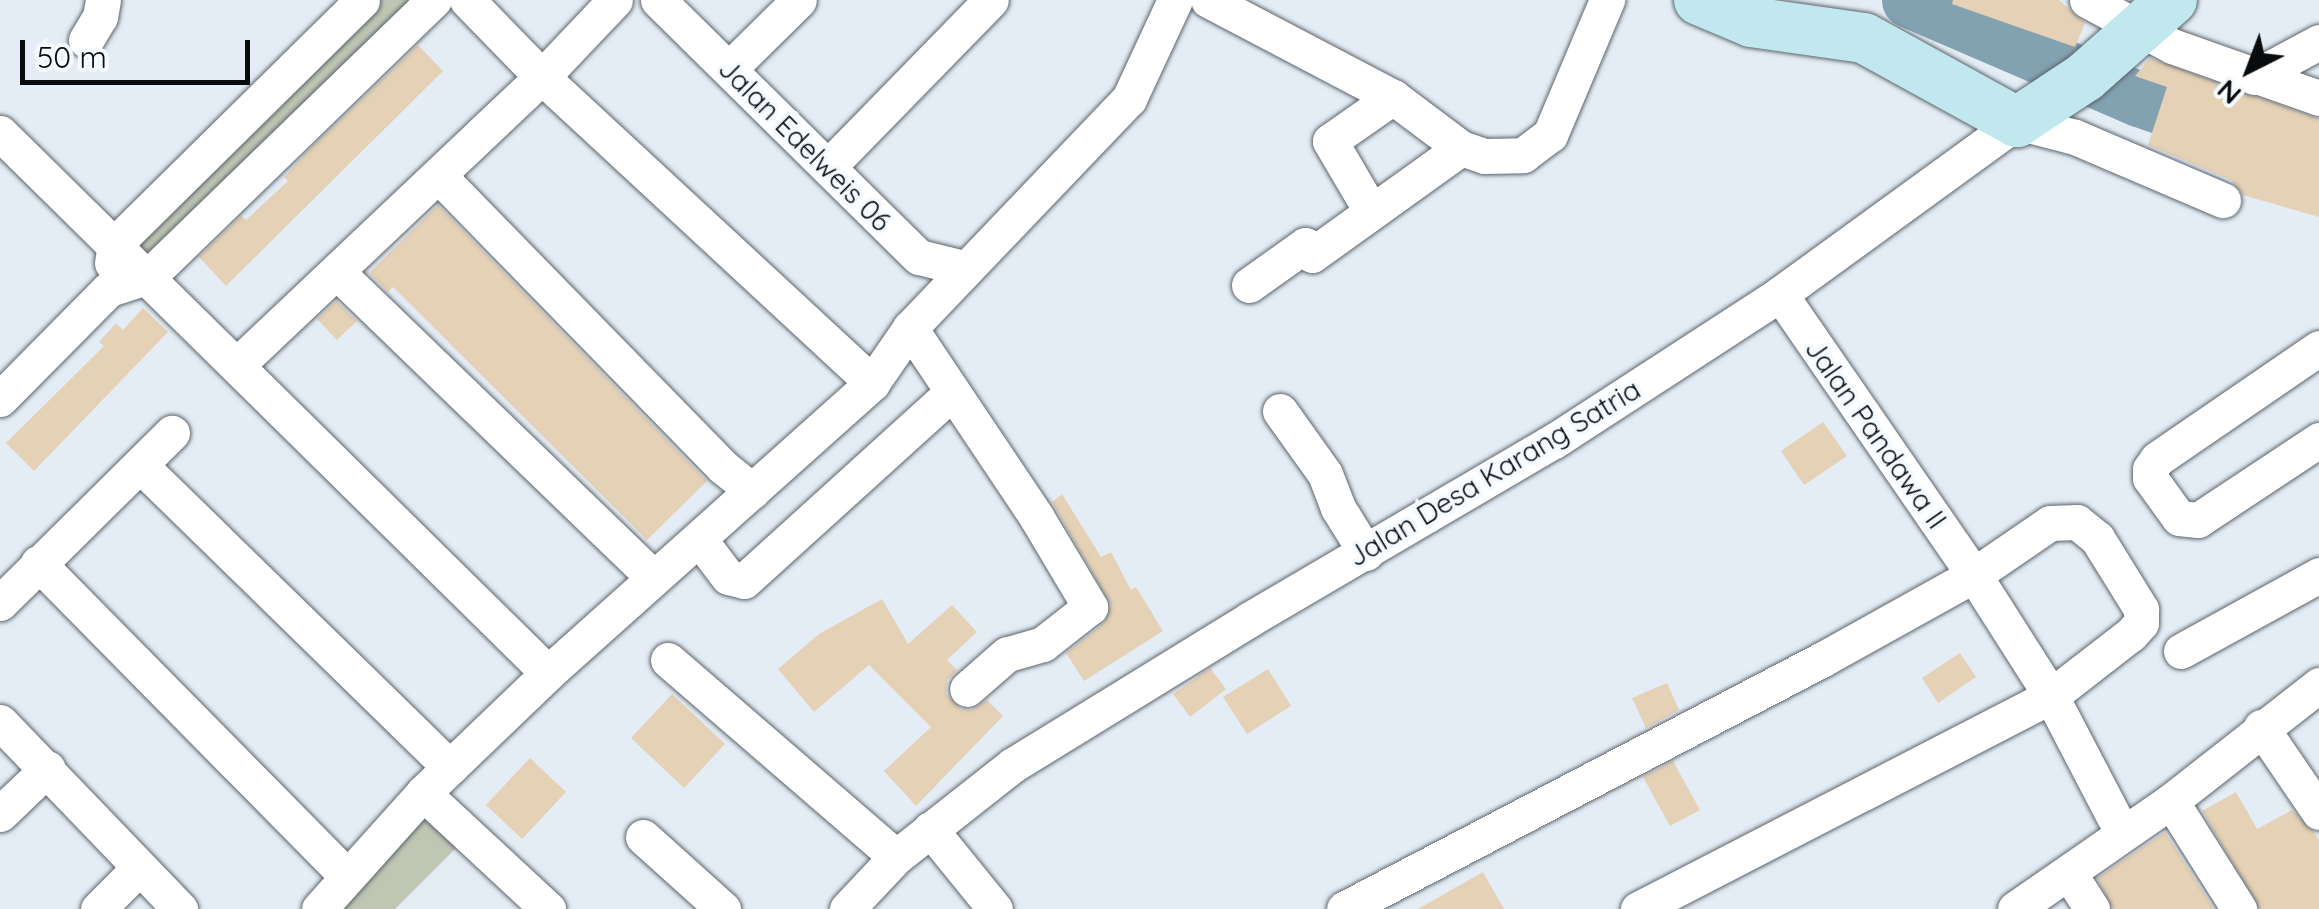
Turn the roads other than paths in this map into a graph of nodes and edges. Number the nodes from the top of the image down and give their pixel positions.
1 (103, 0) edge
2 (362, 0) edge
3 (434, 0) edge
4 (467, 0) edge
5 (615, 0) edge
6 (658, 0) edge
7 (798, 0) edge
8 (990, 0) edge
9 (1175, 0) edge
10 (1208, 0) edge
11 (1608, 0) edge
12 (1699, 0) edge
13 (2087, 0) edge
14 (2147, 9) edge
15 (86, 40) dead end
16 (2319, 42) edge
17 (728, 70) junction
18 (2254, 77) junction
19 (542, 78) junction
20 (1392, 97) junction
21 (2319, 98) edge
22 (2030, 114) junction
23 (0, 132) edge
24 (1461, 148) junction
25 (828, 167) junction
26 (438, 175) junction
27 (2223, 200) dead end
28 (1371, 211) junction
29 (114, 244) junction
30 (964, 268) junction
31 (338, 273) junction
32 (149, 276) junction
33 (1248, 285) dead end
34 (109, 289) junction
35 (1780, 294) junction
36 (910, 328) junction
37 (2319, 348) edge
38 (238, 365) junction
39 (872, 383) junction
40 (950, 393) junction
41 (0, 399) edge
42 (1280, 411) dead end
43 (172, 433) dead end
44 (2319, 440) edge
45 (140, 465) junction
46 (753, 490) junction
47 (700, 540) junction
48 (1366, 553) junction
49 (38, 563) junction
50 (1974, 575) junction
51 (2319, 576) edge
52 (652, 577) junction
53 (0, 603) edge
54 (2181, 651) dead end
55 (668, 660) dead end
56 (548, 674) junction
57 (2319, 685) edge
58 (967, 689) dead end
59 (2051, 696) junction
60 (0, 722) edge
61 (2261, 727) junction
62 (48, 768) junction
63 (450, 768) junction
64 (423, 793) junction
65 (2171, 800) junction
66 (2319, 812) edge
67 (0, 814) edge
68 (2114, 817) dead end
69 (930, 829) junction
70 (643, 837) dead end
71 (896, 857) junction
72 (138, 868) junction
73 (2069, 873) junction
74 (347, 876) junction
75 (1658, 904) edge
76 (98, 909) edge
77 (180, 909) edge
78 (319, 909) edge
79 (548, 909) edge
80 (723, 909) edge
81 (847, 909) edge
82 (995, 909) edge
83 (1344, 909) edge
84 (2015, 909) edge
85 (2092, 909) edge
86 (2239, 909) edge

1 - 15 street
2 - 29 street
3 - 32 street
4 - 19 street
5 - 19 street
6 - 17 street, Jalan Edelweis 06
7 - 17 street
8 - 25 street
9 - 30 street
10 - 20 street
11 - 24 street
12 - 22 street
13 - 14 street
14 - 18 street
14 - 22 street, Jalan Desa Karang Satria
16 - 18 street
17 - 25 street, Jalan Edelweis 06
18 - 21 street
19 - 26 street
19 - 39 street
20 - 24 street
20 - 28 street
22 - 27 street
22 - 35 street, Jalan Desa Karang Satria
23 - 29 street
24 - 28 street
25 - 30 street, Jalan Edelweis 06
26 - 31 street
26 - 46 street
28 - 33 street
29 - 32 street
29 - 34 street
30 - 36 street
31 - 38 street
31 - 52 street
32 - 34 street
32 - 38 street
34 - 41 street
35 - 48 street, Jalan Desa Karang Satria
35 - 50 street, Jalan Pandawa II
36 - 39 street
36 - 40 street
37 - 44 street
38 - 56 street
39 - 46 street
40 - 47 street
40 - 58 street
42 - 48 street
43 - 45 street
45 - 49 street
45 - 63 street
46 - 47 street
47 - 52 street
48 - 69 street, Jalan Desa Karang Satria
49 - 53 street
49 - 74 street
50 - 59 street, Jalan Pandawa II
50 - 59 street
50 - 83 street
51 - 54 street
52 - 56 street
55 - 71 street
56 - 63 street
57 - 61 street
59 - 68 street, Jalan Pandawa II
59 - 75 street
60 - 62 street
61 - 65 street
61 - 66 street
62 - 67 street
62 - 72 street
63 - 64 street
64 - 74 street
64 - 79 street
65 - 73 street
65 - 86 street
69 - 71 street, Jalan Desa Karang Satria
69 - 82 street
70 - 80 street
71 - 81 street, Jalan Desa Karang Satria
72 - 76 street
72 - 77 street
73 - 84 street
73 - 85 street
74 - 78 street

